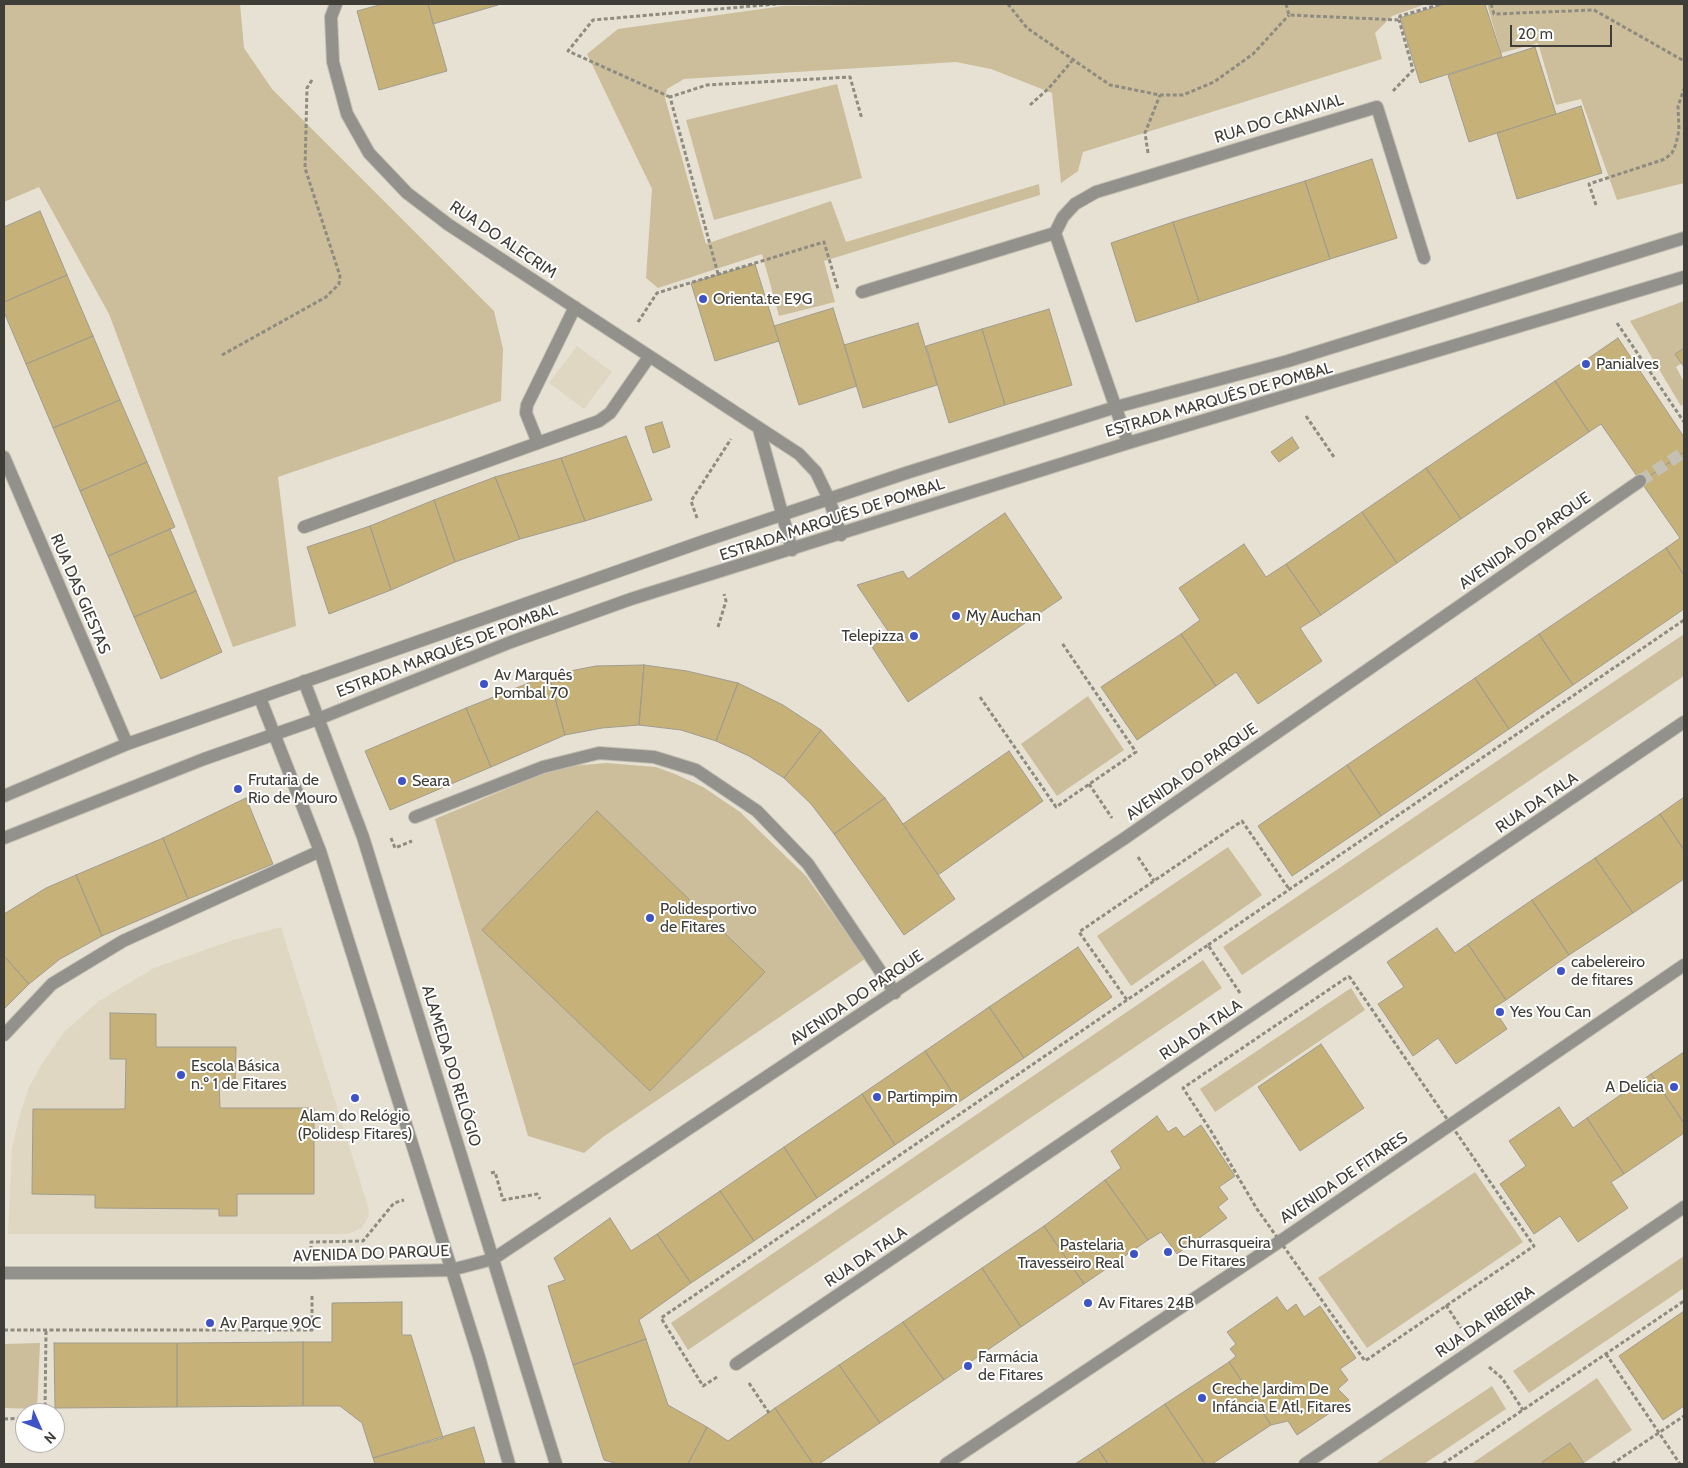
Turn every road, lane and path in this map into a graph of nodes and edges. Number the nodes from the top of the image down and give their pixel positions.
1 (336, 4) edge
2 (776, 4) edge
3 (1008, 4) edge
4 (1286, 4) edge
5 (1441, 4) edge
6 (1491, 4) edge
7 (1289, 14) junction
8 (1399, 20) junction
9 (1072, 61) junction
10 (1684, 61) edge
11 (334, 62) junction
12 (1684, 89) edge
13 (1160, 95) junction
14 (670, 97) junction
15 (1030, 105) dead end
16 (1377, 107) junction
17 (862, 119) dead end
18 (1151, 176) junction
19 (1596, 205) dead end
20 (1055, 233) junction
21 (1684, 238) edge
22 (1424, 258) dead end
23 (718, 274) junction
24 (1684, 277) edge
25 (862, 292) joint
26 (575, 307) junction
27 (1615, 321) dead end
28 (626, 341) junction
29 (222, 355) dead end
30 (649, 357) junction
31 (1116, 407) junction
32 (1684, 422) edge
33 (759, 429) junction
34 (1128, 443) junction
35 (538, 444) junction
36 (4, 457) edge
37 (1640, 482) tunnel mouth
38 (829, 499) junction
39 (781, 514) junction
40 (304, 527) dead end
41 (841, 535) junction
42 (792, 550) junction
43 (1684, 620) edge
44 (1062, 643) dead end
45 (304, 681) junction
46 (980, 697) dead end
47 (260, 698) junction
48 (318, 719) junction
49 (1684, 722) edge
50 (274, 734) junction
51 (127, 744) junction
52 (4, 796) edge
53 (416, 817) dead end
54 (18, 833) junction
55 (363, 836) junction
56 (4, 838) edge
57 (416, 840) dead end
58 (4, 843) edge
59 (320, 851) junction
60 (1289, 889) junction
61 (1208, 945) junction
62 (1684, 965) edge
63 (1349, 976) dead end
64 (1232, 982) dead end
65 (895, 992) junction
66 (1127, 1000) junction
67 (1377, 1018) dead end
68 (4, 1034) edge
69 (1183, 1088) dead end
70 (1211, 1131) dead end
71 (1684, 1207) edge
72 (1519, 1223) dead end
73 (493, 1259) junction
74 (451, 1270) junction
75 (4, 1273) edge
76 (1684, 1301) edge
77 (4, 1330) edge
78 (1351, 1340) dead end
79 (1606, 1354) junction
80 (736, 1364) dead end
81 (1502, 1378) dead end
82 (703, 1386) dead end
83 (45, 1403) edge
84 (1523, 1410) junction
85 (1684, 1416) edge
86 (1659, 1433) junction
87 (509, 1464) edge
88 (556, 1464) edge
89 (946, 1464) edge
90 (1305, 1464) edge
91 (1443, 1464) edge
92 (1612, 1464) edge
93 (1680, 1464) edge

1 - 11 street, RUA DO ALECRIM
2 - 14 path
3 - 9 path
4 - 7 path
5 - 8 path
6 - 10 path
7 - 8 path
7 - 13 path
8 - 16 path
9 - 13 path
9 - 15 path
11 - 26 street, RUA DO ALECRIM
11 - 29 path
12 - 19 path
13 - 18 path
14 - 17 path
14 - 23 path
16 - 18 street, RUA DO CANAVIAL
16 - 22 street
18 - 20 street, RUA DO CANAVIAL
20 - 25 street
20 - 31 street
21 - 31 street, ESTRADA MARQUÊS DE POMBAL
23 - 25 path
23 - 28 path
24 - 34 street, ESTRADA MARQUÊS DE POMBAL
26 - 28 street, RUA DO ALECRIM
26 - 35 street
27 - 32 path
28 - 30 street, RUA DO ALECRIM
30 - 33 street, RUA DO ALECRIM
30 - 35 street
31 - 34 street
31 - 38 street, ESTRADA MARQUÊS DE POMBAL
33 - 38 street, RUA DO ALECRIM
33 - 39 street
34 - 41 street, ESTRADA MARQUÊS DE POMBAL
35 - 40 street
36 - 51 street, RUA DAS GIESTAS
37 - 65 street, AVENIDA DO PARQUE
38 - 39 street, ESTRADA MARQUÊS DE POMBAL
38 - 41 street, RUA DO ALECRIM
39 - 42 street
39 - 45 street, ESTRADA MARQUÊS DE POMBAL
41 - 42 street, ESTRADA MARQUÊS DE POMBAL
42 - 48 street, ESTRADA MARQUÊS DE POMBAL
43 - 60 path
44 - 46 path
45 - 47 street, ESTRADA MARQUÊS DE POMBAL
45 - 48 street, ALAMEDA DO RELÓGIO
47 - 50 street
47 - 51 street, ESTRADA MARQUÊS DE POMBAL
48 - 50 street, ESTRADA MARQUÊS DE POMBAL
48 - 55 street, ALAMEDA DO RELÓGIO
49 - 80 street, RUA DA TALA
50 - 54 street, ESTRADA MARQUÊS DE POMBAL
50 - 59 street
51 - 52 street, ESTRADA MARQUÊS DE POMBAL
53 - 65 street
54 - 56 street, ESTRADA MARQUÊS DE POMBAL
54 - 58 street
55 - 57 path
55 - 73 street, ALAMEDA DO RELÓGIO
59 - 68 street
59 - 74 street
60 - 61 path
60 - 66 path
61 - 64 path
61 - 66 path
62 - 89 street, AVENIDA DE FITARES
63 - 67 path
65 - 73 street, AVENIDA DO PARQUE
66 - 82 path
69 - 70 path
71 - 90 street, RUA DA RIBEIRA
72 - 78 path
73 - 74 street, AVENIDA DO PARQUE
73 - 88 street, ALAMEDA DO RELÓGIO
74 - 75 street, AVENIDA DO PARQUE
74 - 87 street
76 - 79 path
77 - 83 path
79 - 84 path
79 - 86 path
81 - 84 path
84 - 91 path
85 - 86 path
86 - 92 path
86 - 93 path

